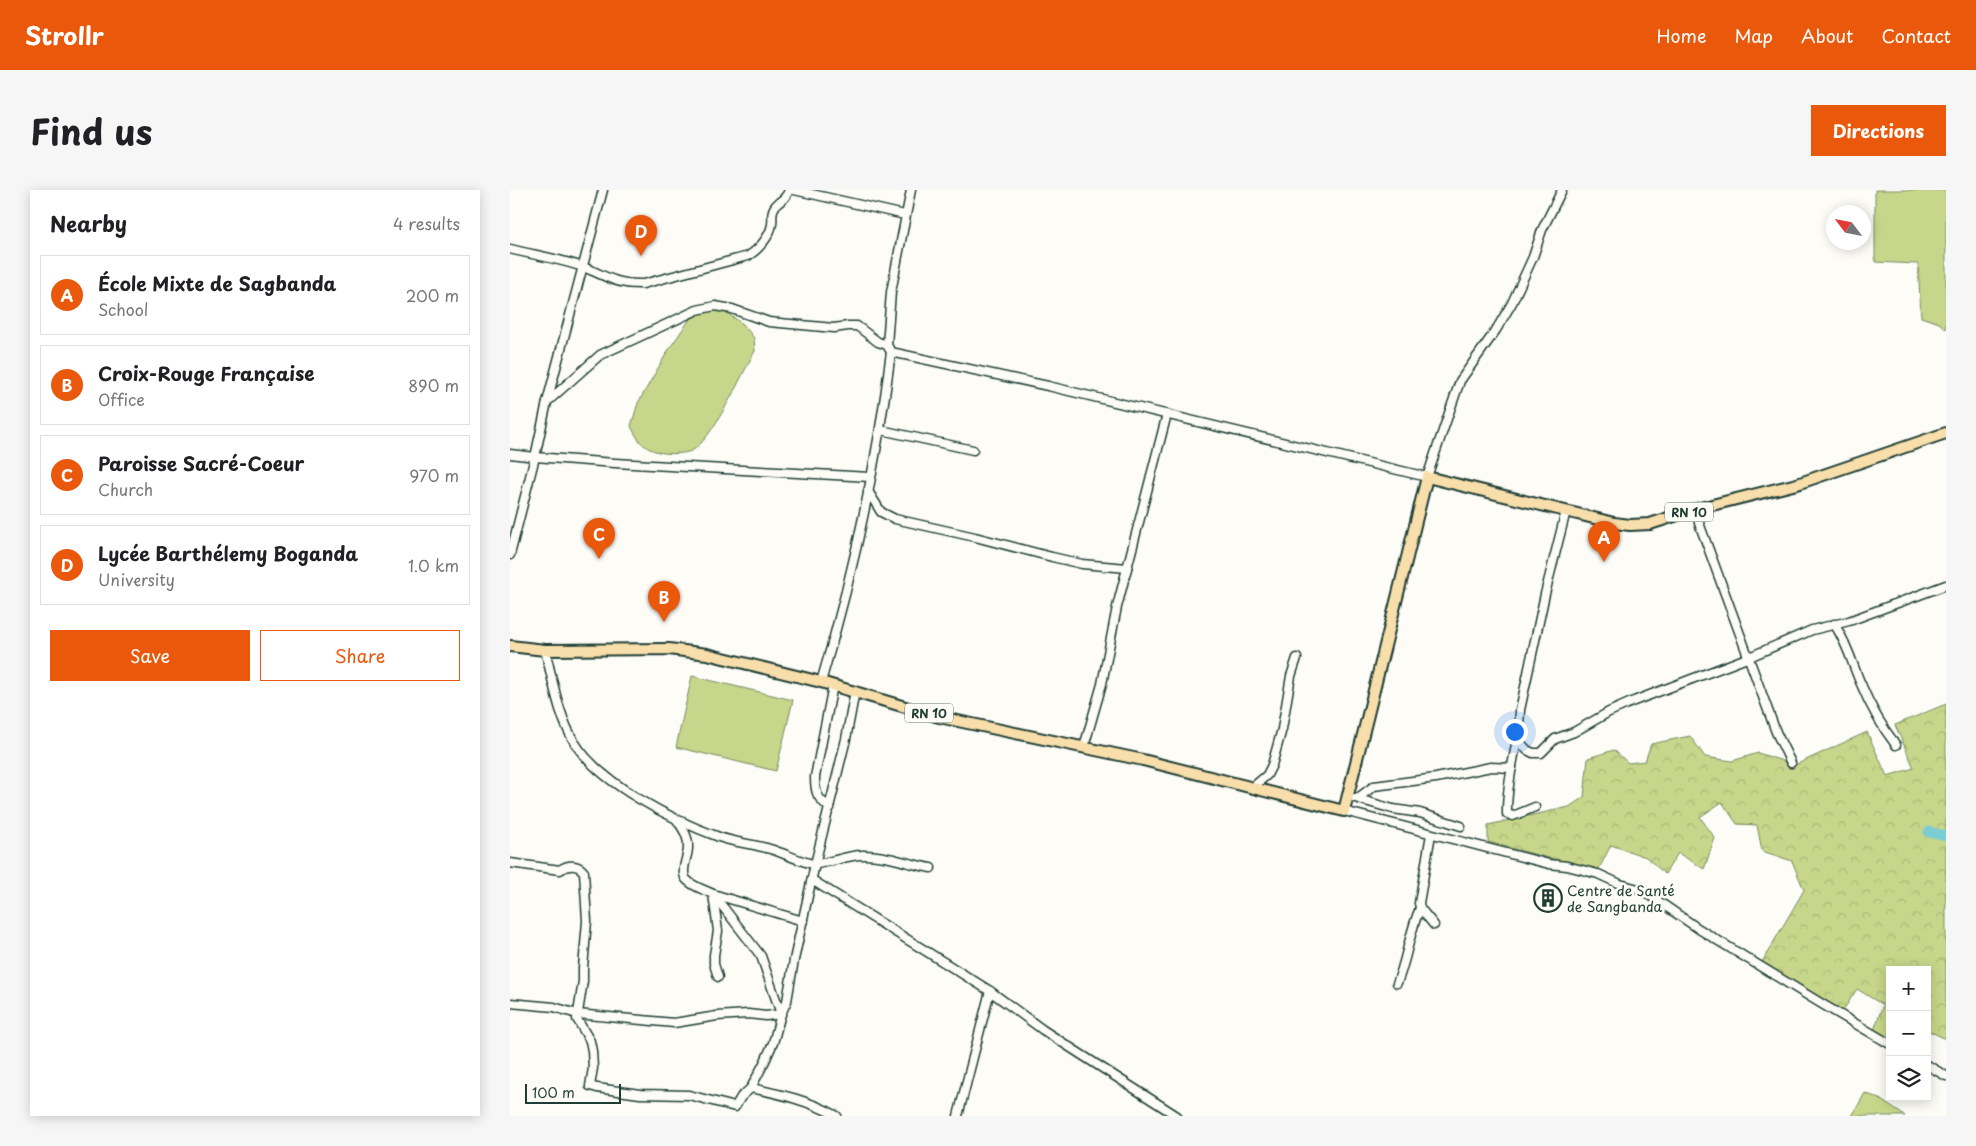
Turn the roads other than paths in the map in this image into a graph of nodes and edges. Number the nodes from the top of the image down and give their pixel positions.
1 (603, 190) edge
2 (789, 190) edge
3 (794, 190) edge
4 (911, 190) edge
5 (1562, 190) edge
6 (905, 215) junction
7 (510, 250) edge
8 (582, 267) junction
9 (889, 349) junction
10 (547, 402) junction
11 (1167, 414) junction
12 (881, 430) junction
13 (1946, 433) edge
14 (974, 450) dead end
15 (510, 454) edge
16 (535, 457) junction
17 (1427, 477) junction
18 (870, 478) junction
19 (868, 491) junction
20 (1696, 509) junction
21 (1566, 511) junction
22 (512, 542) edge
23 (510, 555) edge
24 (1127, 568) junction
25 (1946, 585) edge
26 (1834, 624) junction
27 (510, 646) edge
28 (544, 650) junction
29 (1297, 658) dead end
30 (1747, 658) junction
31 (821, 682) junction
32 (833, 685) junction
33 (855, 691) junction
34 (1517, 738) junction
35 (1896, 746) dead end
36 (1084, 747) junction
37 (1791, 763) dead end
38 (1512, 768) junction
39 (1254, 787) junction
40 (1353, 797) junction
41 (1535, 807) dead end
42 (830, 808) junction
43 (1344, 811) junction
44 (677, 820) junction
45 (1461, 826) dead end
46 (1431, 834) junction
47 (510, 863) edge
48 (815, 864) junction
49 (931, 868) dead end
50 (812, 880) junction
51 (713, 894) junction
52 (1420, 908) junction
53 (803, 920) junction
54 (1434, 925) dead end
55 (718, 977) dead end
56 (1397, 983) dead end
57 (990, 991) junction
58 (510, 1003) edge
59 (577, 1014) junction
60 (781, 1014) junction
61 (1886, 1042) edge
62 (1931, 1067) edge
63 (1946, 1076) edge
64 (751, 1088) junction
65 (836, 1116) edge
66 (958, 1116) edge
67 (1177, 1116) edge

1 - 8 street
2 - 8 street
3 - 6 street
4 - 6 street
5 - 17 street
6 - 9 street
7 - 8 street
8 - 10 street
9 - 10 street
9 - 11 street
9 - 12 street
10 - 16 street
11 - 17 street
11 - 24 street
12 - 14 street
12 - 18 street
13 - 20 main road, RN 10
15 - 16 street
16 - 18 street
16 - 22 street
17 - 21 main road, RN 10
17 - 40 main road
18 - 19 street
19 - 24 street
19 - 31 street
20 - 21 main road, RN 10
20 - 30 street
21 - 34 street
22 - 23 street
24 - 36 street
25 - 26 street
26 - 30 street
26 - 35 street
27 - 28 main road, RN 10
28 - 31 main road, RN 10
28 - 44 street
29 - 39 street
30 - 34 street
30 - 37 street
31 - 32 main road, RN 10
32 - 33 main road, RN 10
32 - 42 street
33 - 36 main road, RN 10
33 - 42 street
34 - 38 street
36 - 39 main road, RN 10
38 - 40 street
38 - 41 street
39 - 43 main road, RN 10
40 - 43 main road
40 - 45 street
42 - 48 street
43 - 46 street
44 - 48 street
44 - 51 street
46 - 52 street
46 - 61 street
47 - 59 street
48 - 49 street
48 - 50 street
50 - 53 street
50 - 57 street
51 - 53 street
51 - 55 street
51 - 60 street
52 - 54 street
52 - 56 street
53 - 60 street
57 - 66 street
57 - 67 street
58 - 59 street
59 - 60 street
59 - 64 street
60 - 64 street
62 - 63 street
64 - 65 street

